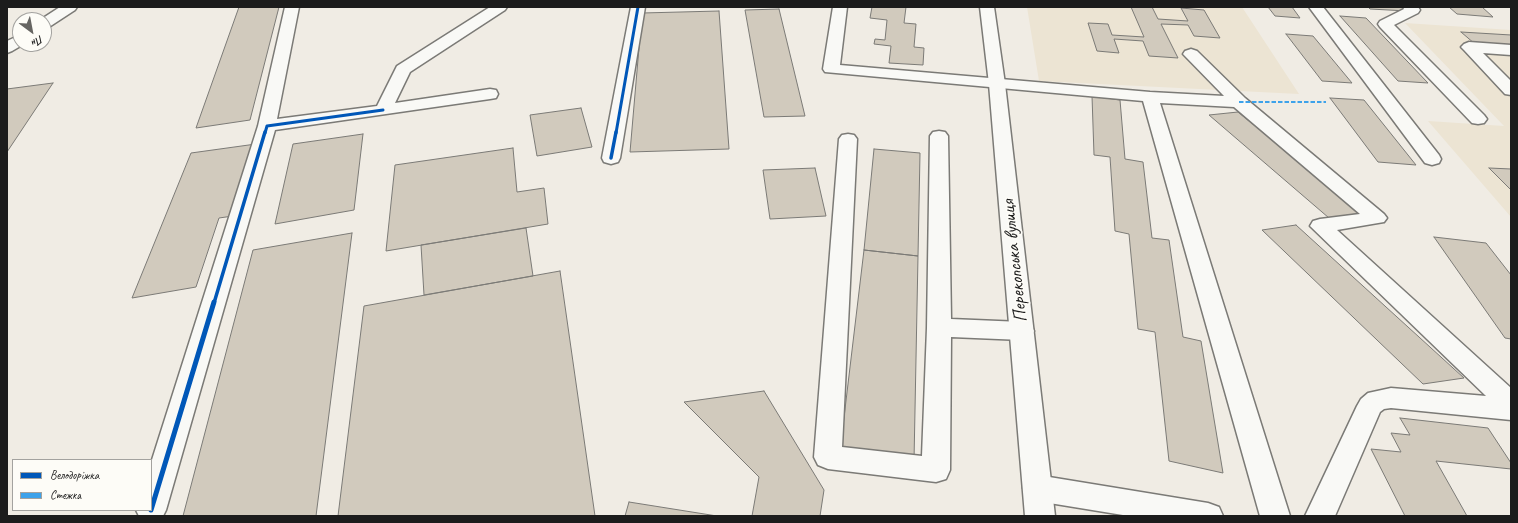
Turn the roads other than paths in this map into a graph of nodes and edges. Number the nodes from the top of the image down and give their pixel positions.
1 (70, 7) edge
2 (292, 7) edge
3 (500, 7) edge
4 (638, 7) edge
5 (840, 7) edge
6 (987, 7) edge
7 (1316, 7) edge
8 (1410, 7) edge
9 (52, 19) edge
10 (1511, 50) edge
11 (1191, 54) dead end
12 (997, 84) junction
13 (1511, 90) edge
14 (490, 94) dead end
15 (1150, 97) junction
16 (1239, 102) junction
17 (383, 110) junction
18 (1478, 119) dead end
19 (267, 126) junction
20 (939, 136) dead end
21 (848, 138) dead end
22 (611, 158) dead end
23 (1432, 159) dead end
24 (939, 328) junction
25 (1022, 331) junction
26 (1511, 404) edge
27 (1511, 409) edge
28 (1037, 488) junction
29 (152, 507) edge
30 (1040, 516) edge
31 (1208, 516) edge
32 (1275, 516) edge
33 (1320, 516) edge

1 - 9 street
2 - 19 street
3 - 17 street
4 - 22 street
5 - 12 street
6 - 12 street, Перекопська вулиця
7 - 23 street
8 - 18 street
10 - 13 street
11 - 16 street
12 - 15 street
12 - 25 street, Перекопська вулиця
14 - 17 street
15 - 16 street
15 - 32 street
16 - 26 street
17 - 19 street
19 - 29 street
20 - 24 street
21 - 24 street
24 - 25 street
25 - 28 street, Перекопська вулиця
27 - 33 street
28 - 30 street, Перекопська вулиця
28 - 31 street

